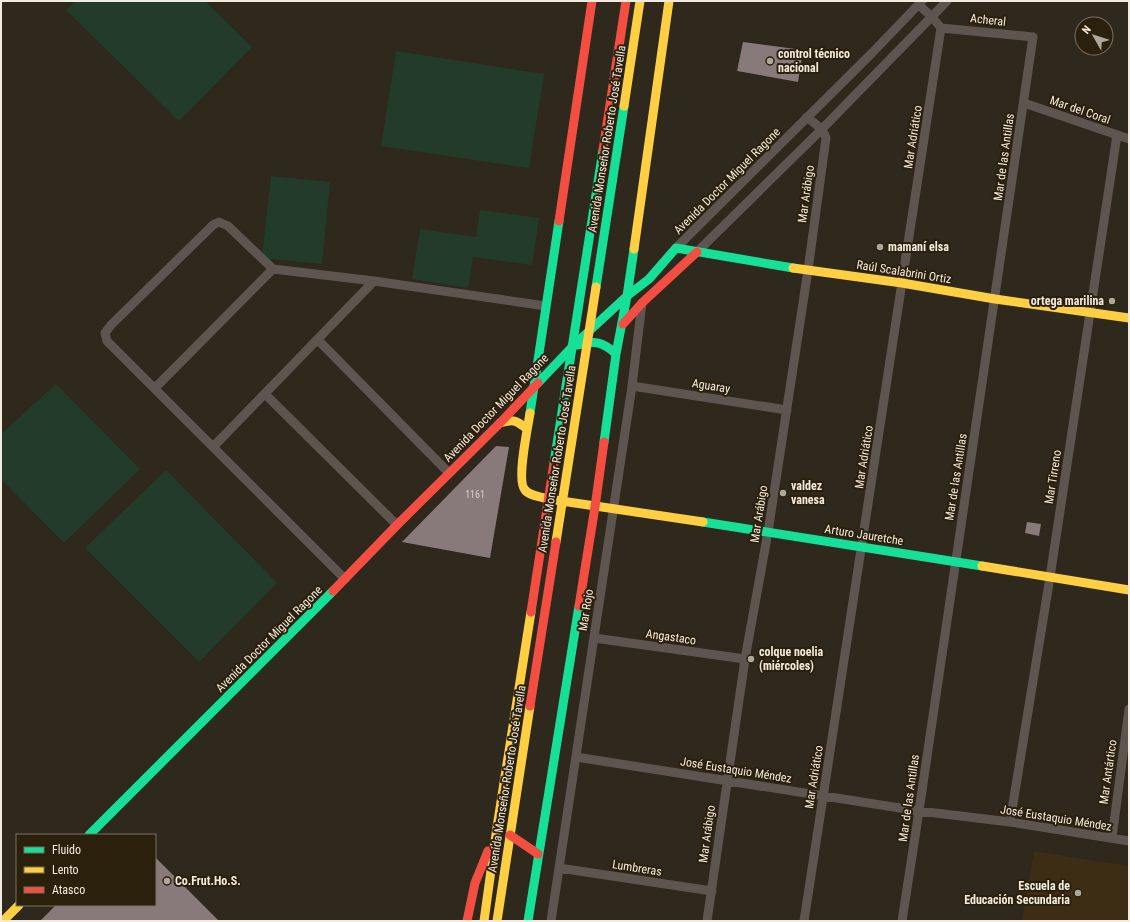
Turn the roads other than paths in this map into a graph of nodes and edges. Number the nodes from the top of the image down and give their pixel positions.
1 (592, 1) edge
2 (626, 1) edge
3 (640, 1) edge
4 (669, 1) edge
5 (947, 1) edge
6 (921, 3) edge
7 (932, 17) junction
8 (941, 28) junction
9 (1033, 37) joint
10 (1024, 103) junction
11 (807, 117) junction
12 (821, 130) junction
13 (1117, 135) junction
14 (1129, 139) edge
15 (676, 248) junction
16 (697, 252) junction
17 (273, 269) junction
18 (808, 270) junction
19 (374, 281) junction
20 (902, 283) junction
21 (627, 296) junction
22 (995, 299) junction
23 (643, 302) junction
24 (546, 306) junction
25 (1091, 312) junction
26 (1129, 318) edge
27 (622, 326) junction
28 (590, 330) junction
29 (318, 340) junction
30 (587, 342) junction
31 (573, 346) junction
32 (616, 354) junction
33 (534, 386) junction
34 (632, 386) junction
35 (154, 388) junction
36 (265, 394) junction
37 (787, 410) junction
38 (500, 423) junction
39 (527, 429) junction
40 (214, 447) junction
41 (449, 473) junction
42 (548, 499) junction
43 (562, 501) junction
44 (595, 507) junction
45 (613, 510) junction
46 (397, 525) junction
47 (768, 532) junction
48 (862, 547) junction
49 (955, 563) junction
50 (1050, 578) junction
51 (345, 579) junction
52 (1129, 590) edge
53 (594, 638) junction
54 (745, 659) junction
55 (1129, 710) edge
56 (576, 757) junction
57 (727, 781) junction
58 (824, 796) junction
59 (919, 811) junction
60 (1010, 822) junction
61 (497, 827) junction
62 (90, 834) edge
63 (510, 835) junction
64 (1112, 838) junction
65 (1129, 841) edge
66 (538, 854) junction
67 (559, 868) junction
68 (712, 891) junction
69 (18, 906) edge
70 (3, 921) edge
71 (467, 921) edge
72 (484, 921) edge
73 (498, 921) edge
74 (528, 921) edge
75 (551, 921) edge
76 (707, 921) edge
77 (804, 921) edge
78 (902, 921) edge

1 - 24 main road, Arturo Jauretche
2 - 31 main road, Avenida Monseñor Roberto José Tavella
3 - 28 main road, Avenida Monseñor Roberto José Tavella
4 - 21 main road
5 - 7 street
6 - 7 street
6 - 11 street, Avenida Doctor Miguel Ragone
7 - 8 street
7 - 12 street
8 - 9 street, Acheral
8 - 20 street, Mar Adriático
9 - 10 street, Mar de las Antillas
10 - 13 street, Mar del Coral
10 - 22 street, Mar de las Antillas
11 - 12 street
11 - 15 street, Avenida Doctor Miguel Ragone
12 - 16 street
12 - 18 street, Mar Arábigo
13 - 14 street, Mar del Coral
13 - 25 street, Mar Tirreno
15 - 16 main road, Raúl Scalabrini Ortiz
15 - 21 main road, Avenida Doctor Miguel Ragone
16 - 18 main road, Raúl Scalabrini Ortiz
16 - 23 main road
17 - 19 street
17 - 35 street
17 - 35 street
18 - 20 main road, Raúl Scalabrini Ortiz
18 - 37 street, Mar Arábigo
19 - 24 street
19 - 29 street
20 - 22 main road, Raúl Scalabrini Ortiz
20 - 48 street, Mar Adriático
21 - 27 main road
21 - 28 main road, Avenida Doctor Miguel Ragone
22 - 25 main road, Raúl Scalabrini Ortiz
22 - 49 street, Mar de las Antillas
23 - 27 main road
23 - 34 street, Mar Rojo
24 - 33 main road, Arturo Jauretche
25 - 26 main road, Raúl Scalabrini Ortiz
25 - 50 street, Mar Tirreno
27 - 32 main road
28 - 30 main road, Avenida Monseñor Roberto José Tavella
28 - 31 main road, Avenida Doctor Miguel Ragone
29 - 36 street
29 - 41 street
30 - 31 main road
30 - 32 main road
30 - 43 main road, Avenida Monseñor Roberto José Tavella
31 - 33 main road, Avenida Doctor Miguel Ragone
31 - 42 main road, Avenida Monseñor Roberto José Tavella
32 - 44 main road
33 - 38 main road, Avenida Doctor Miguel Ragone
33 - 39 main road, Arturo Jauretche
34 - 37 street, Aguaray
34 - 45 street, Mar Rojo
35 - 40 street
36 - 40 street
36 - 46 street
37 - 47 street, Mar Arábigo
38 - 39 main road
38 - 41 main road, Avenida Doctor Miguel Ragone
39 - 42 main road, Arturo Jauretche
40 - 51 street
41 - 46 main road, Avenida Doctor Miguel Ragone
42 - 43 main road, Arturo Jauretche
42 - 61 main road, Avenida Monseñor Roberto José Tavella
43 - 44 main road, Arturo Jauretche
43 - 63 main road, Avenida Monseñor Roberto José Tavella
44 - 45 main road, Arturo Jauretche
44 - 66 main road
45 - 47 main road, Arturo Jauretche
45 - 53 street, Mar Rojo
46 - 51 main road, Avenida Doctor Miguel Ragone
47 - 48 main road, Arturo Jauretche
47 - 54 street, Mar Arábigo
48 - 49 main road, Arturo Jauretche
48 - 58 street, Mar Adriático
49 - 50 main road, Arturo Jauretche
49 - 59 street, Mar de las Antillas
50 - 52 main road, Arturo Jauretche
50 - 60 street, Mar Tirreno
51 - 62 main road, Avenida Doctor Miguel Ragone
53 - 54 street, Angastaco
53 - 56 street, Mar Rojo
54 - 57 street, Mar Arábigo
55 - 64 street, Mar Antártico
56 - 57 street, José Eustaquio Méndez
56 - 67 street, Mar Rojo
57 - 58 street, José Eustaquio Méndez
57 - 68 street, Mar Arábigo
58 - 59 street, José Eustaquio Méndez
58 - 77 street, Mar Adriático
59 - 60 street, José Eustaquio Méndez
59 - 78 street, Mar de las Antillas
60 - 64 street, José Eustaquio Méndez
61 - 71 main road
61 - 72 main road, Avenida Monseñor Roberto José Tavella
63 - 66 main road
63 - 73 main road, Avenida Monseñor Roberto José Tavella
64 - 65 street, José Eustaquio Méndez
66 - 74 main road
67 - 68 street, Lumbreras
67 - 75 street, Mar Rojo
68 - 76 street, Mar Arábigo
69 - 70 main road

